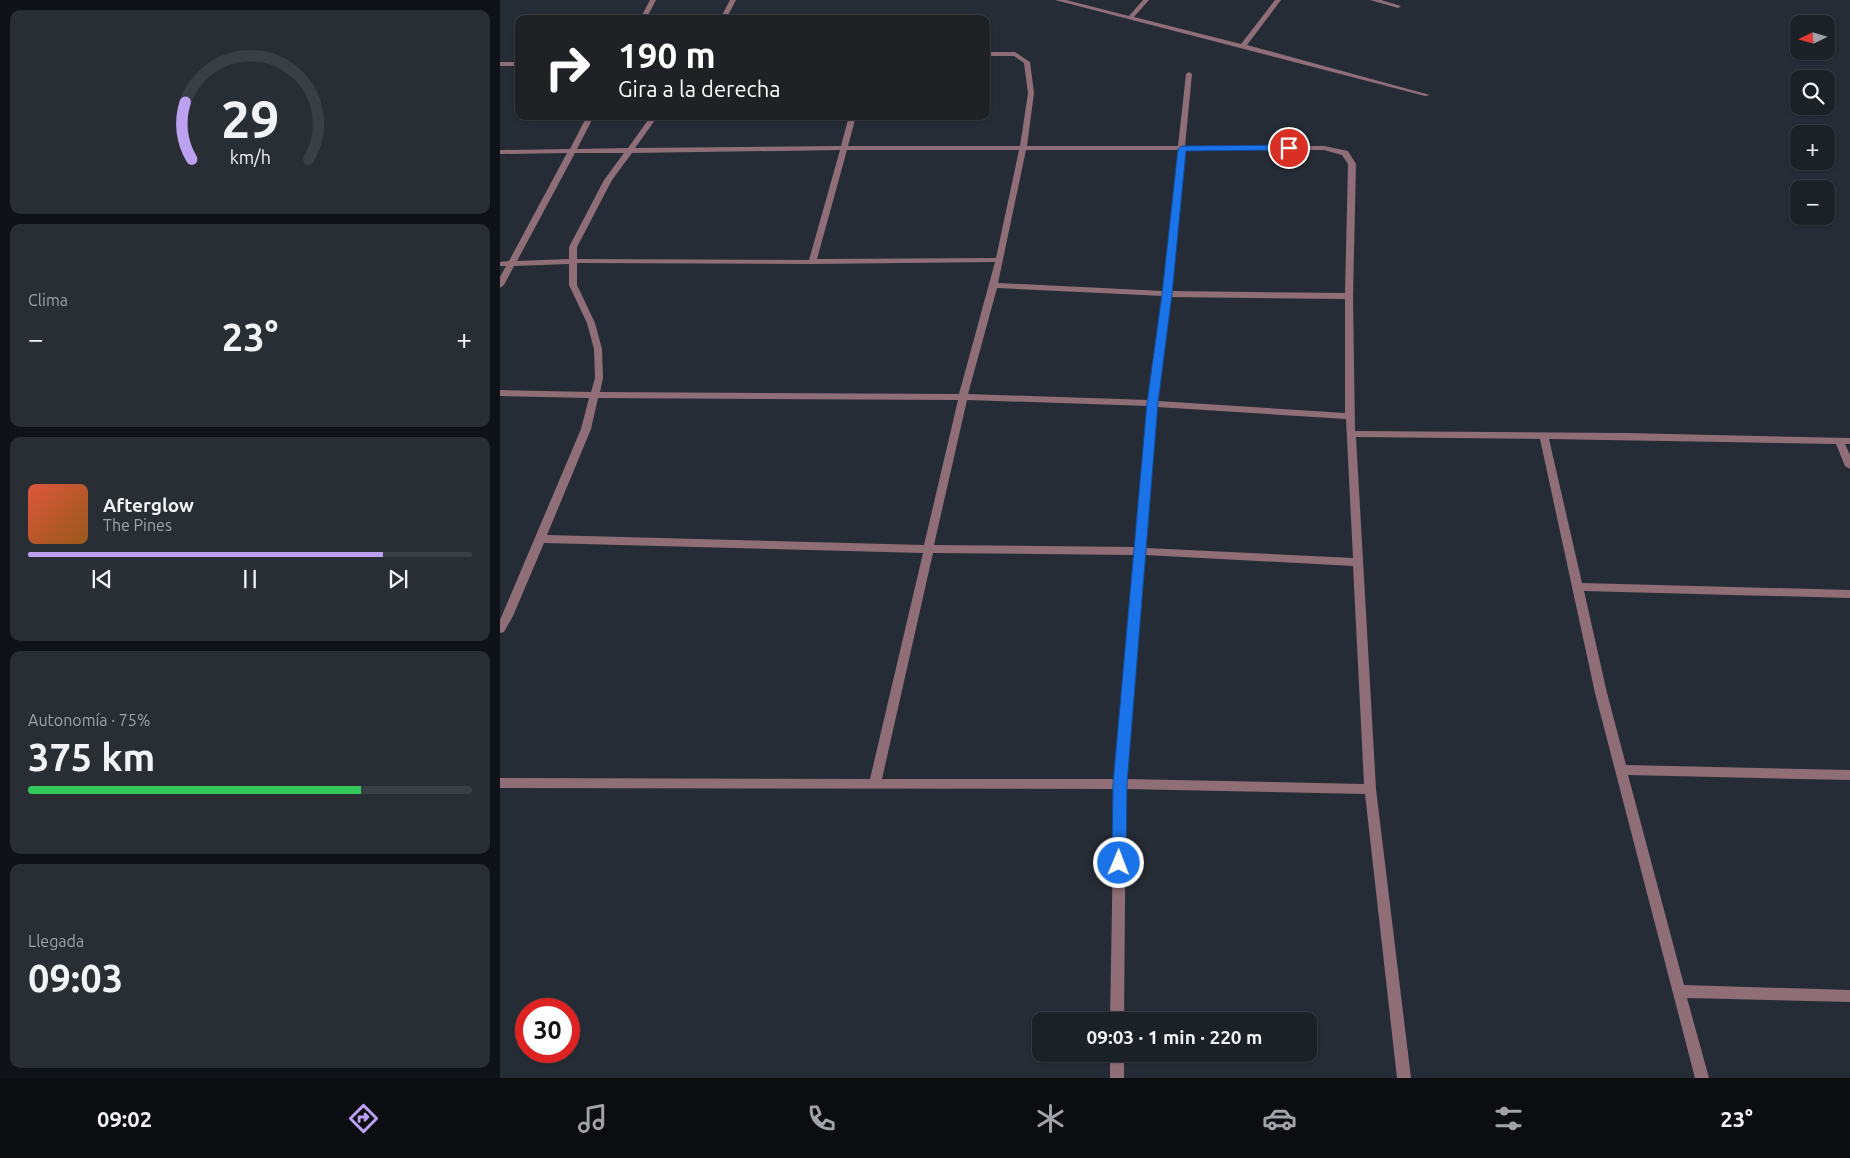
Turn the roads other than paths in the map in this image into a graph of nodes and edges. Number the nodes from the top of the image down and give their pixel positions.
1 (653, 0) edge
2 (734, 0) edge
3 (1058, 0) edge
4 (1146, 0) edge
5 (1278, 0) edge
6 (1373, 0) edge
7 (1398, 6) dead end
8 (645, 15) edge
9 (725, 15) edge
10 (1130, 18) junction
11 (1243, 46) junction
12 (990, 54) edge
13 (500, 64) edge
14 (515, 64) edge
15 (1189, 74) dead end
16 (1427, 95) dead end
17 (588, 120) edge
18 (652, 120) edge
19 (852, 120) edge
20 (1023, 147) junction
21 (845, 148) junction
22 (1182, 149) junction
23 (630, 151) junction
24 (500, 152) edge
25 (572, 152) junction
26 (1000, 260) junction
27 (573, 261) junction
28 (812, 262) junction
29 (500, 264) edge
30 (512, 264) junction
31 (500, 285) edge
32 (993, 285) junction
33 (1167, 294) junction
34 (1349, 296) junction
35 (500, 393) edge
36 (594, 396) junction
37 (963, 397) junction
38 (1153, 403) junction
39 (1350, 416) junction
40 (1351, 434) junction
41 (1544, 435) junction
42 (1839, 441) junction
43 (1850, 441) edge
44 (1850, 466) edge
45 (540, 539) junction
46 (929, 549) junction
47 (1140, 550) junction
48 (1358, 562) junction
49 (1577, 587) junction
50 (1850, 594) edge
51 (500, 629) edge
52 (1621, 770) junction
53 (1850, 776) edge
54 (500, 784) edge
55 (875, 784) junction
56 (1120, 784) junction
57 (1370, 789) junction
58 (1679, 991) junction
59 (1850, 996) edge
60 (1117, 1012) edge
61 (1117, 1062) edge
62 (1117, 1078) edge
63 (1404, 1078) edge
64 (1702, 1078) edge

1 - 8 street
2 - 9 street
3 - 10 street
4 - 10 street
5 - 11 street
6 - 7 street
10 - 11 street
11 - 16 street
12 - 20 street
13 - 14 street
15 - 22 street
17 - 25 street
18 - 23 street
19 - 21 street
20 - 21 street
20 - 22 street
20 - 26 street
21 - 23 street
21 - 28 street
22 - 33 street
22 - 34 street
23 - 25 street
23 - 27 street
24 - 25 street
25 - 30 street
26 - 28 street
26 - 32 street
27 - 28 street
27 - 30 street
27 - 36 street
29 - 30 street
30 - 31 street
32 - 33 street
32 - 37 street
33 - 34 street
33 - 38 street
34 - 39 street
35 - 36 street
36 - 37 street
36 - 45 street
37 - 38 street
37 - 46 street
38 - 39 street
38 - 47 street
39 - 40 street
40 - 41 street
40 - 48 street
41 - 42 street
41 - 49 street
42 - 43 street
42 - 44 street
45 - 46 street
45 - 51 street
46 - 47 street
46 - 55 street
47 - 48 street
47 - 56 street
48 - 57 street
49 - 50 street
49 - 52 street
52 - 53 street
52 - 58 street
54 - 55 street
55 - 56 street
56 - 57 street
56 - 60 street
57 - 63 street
58 - 59 street
58 - 64 street
61 - 62 street

